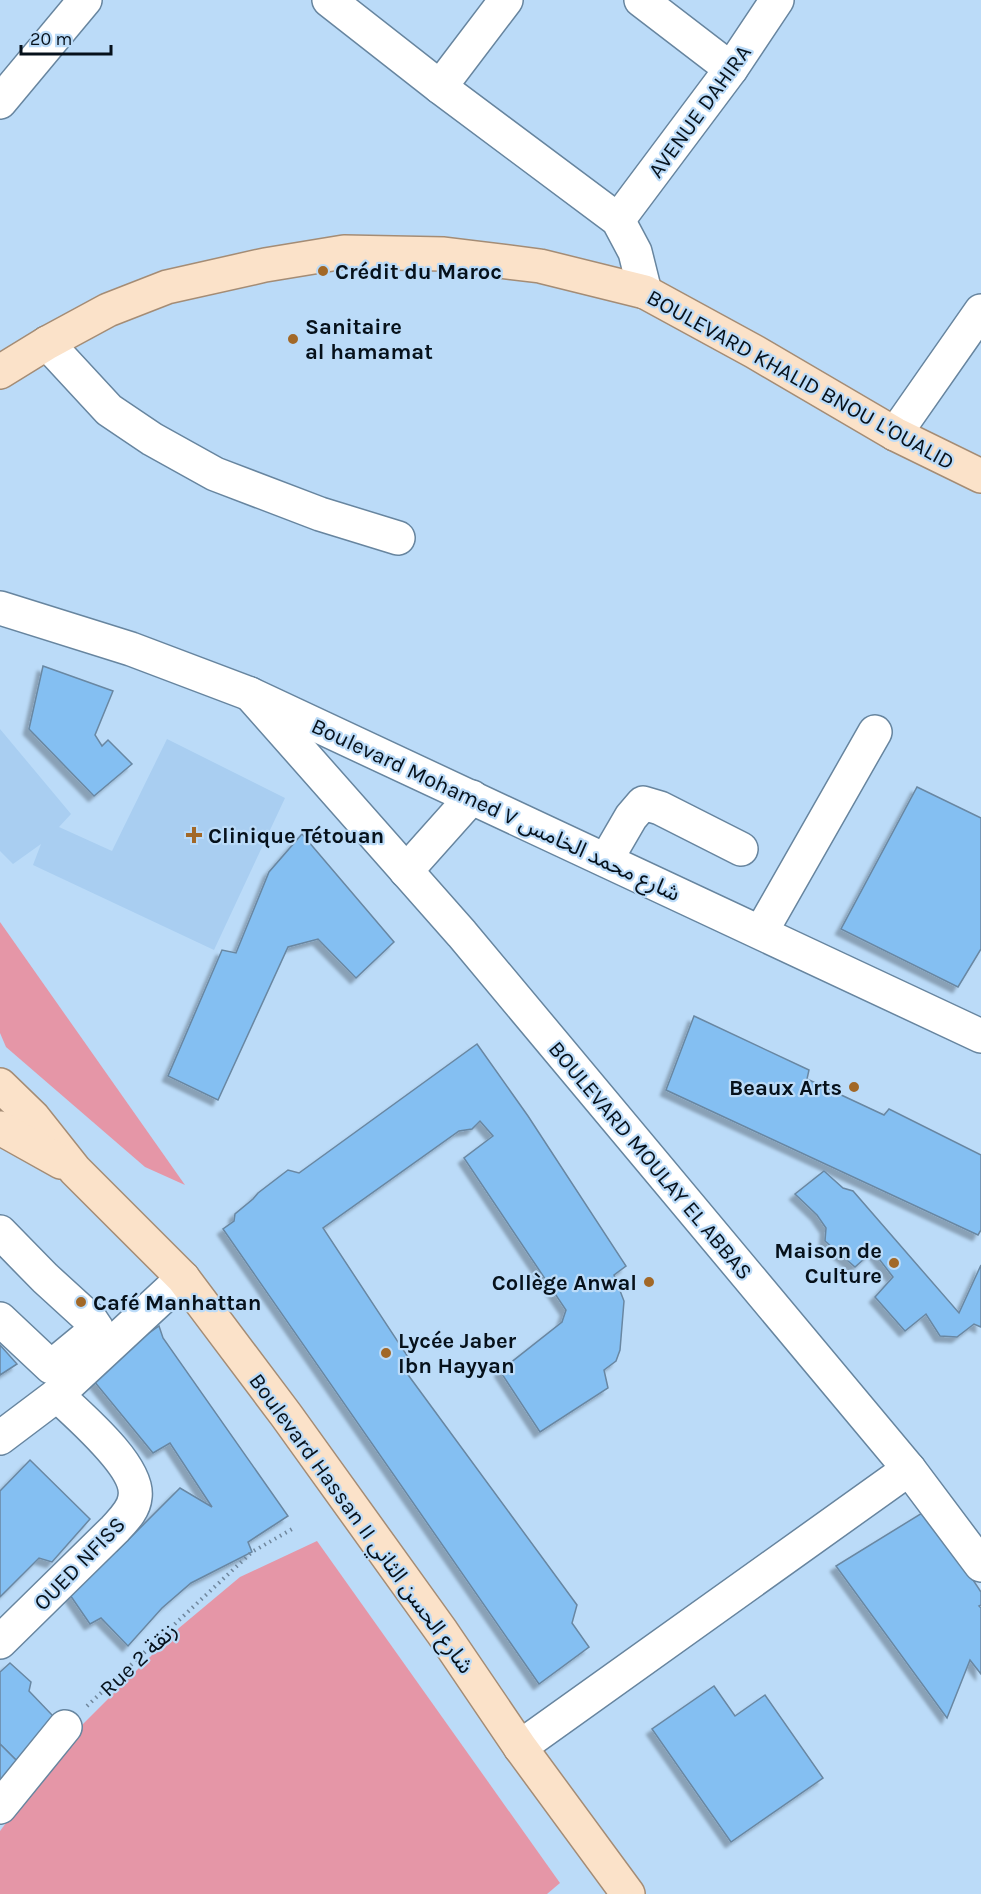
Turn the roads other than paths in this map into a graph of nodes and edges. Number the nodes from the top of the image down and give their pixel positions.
1 (85, 0) edge
2 (328, 0) edge
3 (506, 0) edge
4 (640, 0) edge
5 (777, 0) edge
6 (731, 69) junction
7 (440, 87) junction
8 (0, 102) edge
9 (618, 220) junction
10 (645, 292) junction
11 (981, 311) edge
12 (47, 343) junction
13 (967, 352) edge
14 (0, 372) edge
15 (895, 434) junction
16 (981, 476) edge
17 (398, 538) dead end
18 (0, 608) edge
19 (250, 694) junction
20 (875, 732) dead end
21 (472, 797) junction
22 (741, 849) dead end
23 (606, 860) junction
24 (406, 871) junction
25 (761, 932) junction
26 (981, 1036) edge
27 (0, 1085) edge
28 (0, 1128) edge
29 (75, 1170) junction
30 (0, 1232) edge
31 (183, 1278) junction
32 (0, 1319) edge
33 (57, 1395) junction
34 (0, 1438) edge
35 (909, 1468) junction
36 (981, 1565) edge
37 (0, 1642) edge
38 (65, 1727) road end
39 (520, 1746) junction
40 (0, 1807) edge
41 (628, 1894) edge

1 - 8 street
2 - 7 street
3 - 7 street
4 - 6 street
5 - 6 street, AVENUE DAHIRA
6 - 9 street, AVENUE DAHIRA
7 - 9 street
9 - 10 street
10 - 12 main road, BOULEVARD KHALID BNOU L'OUALID
10 - 15 main road, BOULEVARD KHALID BNOU L'OUALID
11 - 13 street
12 - 14 main road, BOULEVARD KHALID BNOU L'OUALID
12 - 17 street
13 - 15 street
15 - 16 main road, BOULEVARD KHALID BNOU L'OUALID
18 - 19 street, Boulevard Mohamed V شارع محمد الخامس
19 - 21 street, Boulevard Mohamed V شارع محمد الخامس
19 - 24 street, BOULEVARD MOULAY EL ABBAS
20 - 25 street
21 - 23 street, Boulevard Mohamed V شارع محمد الخامس
21 - 24 street
22 - 23 street
23 - 25 street, Boulevard Mohamed V شارع محمد الخامس
24 - 35 street, BOULEVARD MOULAY EL ABBAS
25 - 26 street, Boulevard Mohamed V شارع محمد الخامس
27 - 29 main road, Boulevard Hassan II شارع الحسن الثاني
28 - 29 main road, Boulevard Hassan II شارع الحسن الثاني
29 - 31 main road, Boulevard Hassan II شارع الحسن الثاني
30 - 32 street
31 - 33 street
31 - 39 main road, Boulevard Hassan II شارع الحسن الثاني
33 - 34 street
33 - 37 street, OUED NFISS
35 - 36 street, BOULEVARD MOULAY EL ABBAS
35 - 39 street
38 - 40 street
39 - 41 main road, Boulevard Hassan II شارع الحسن الثاني

